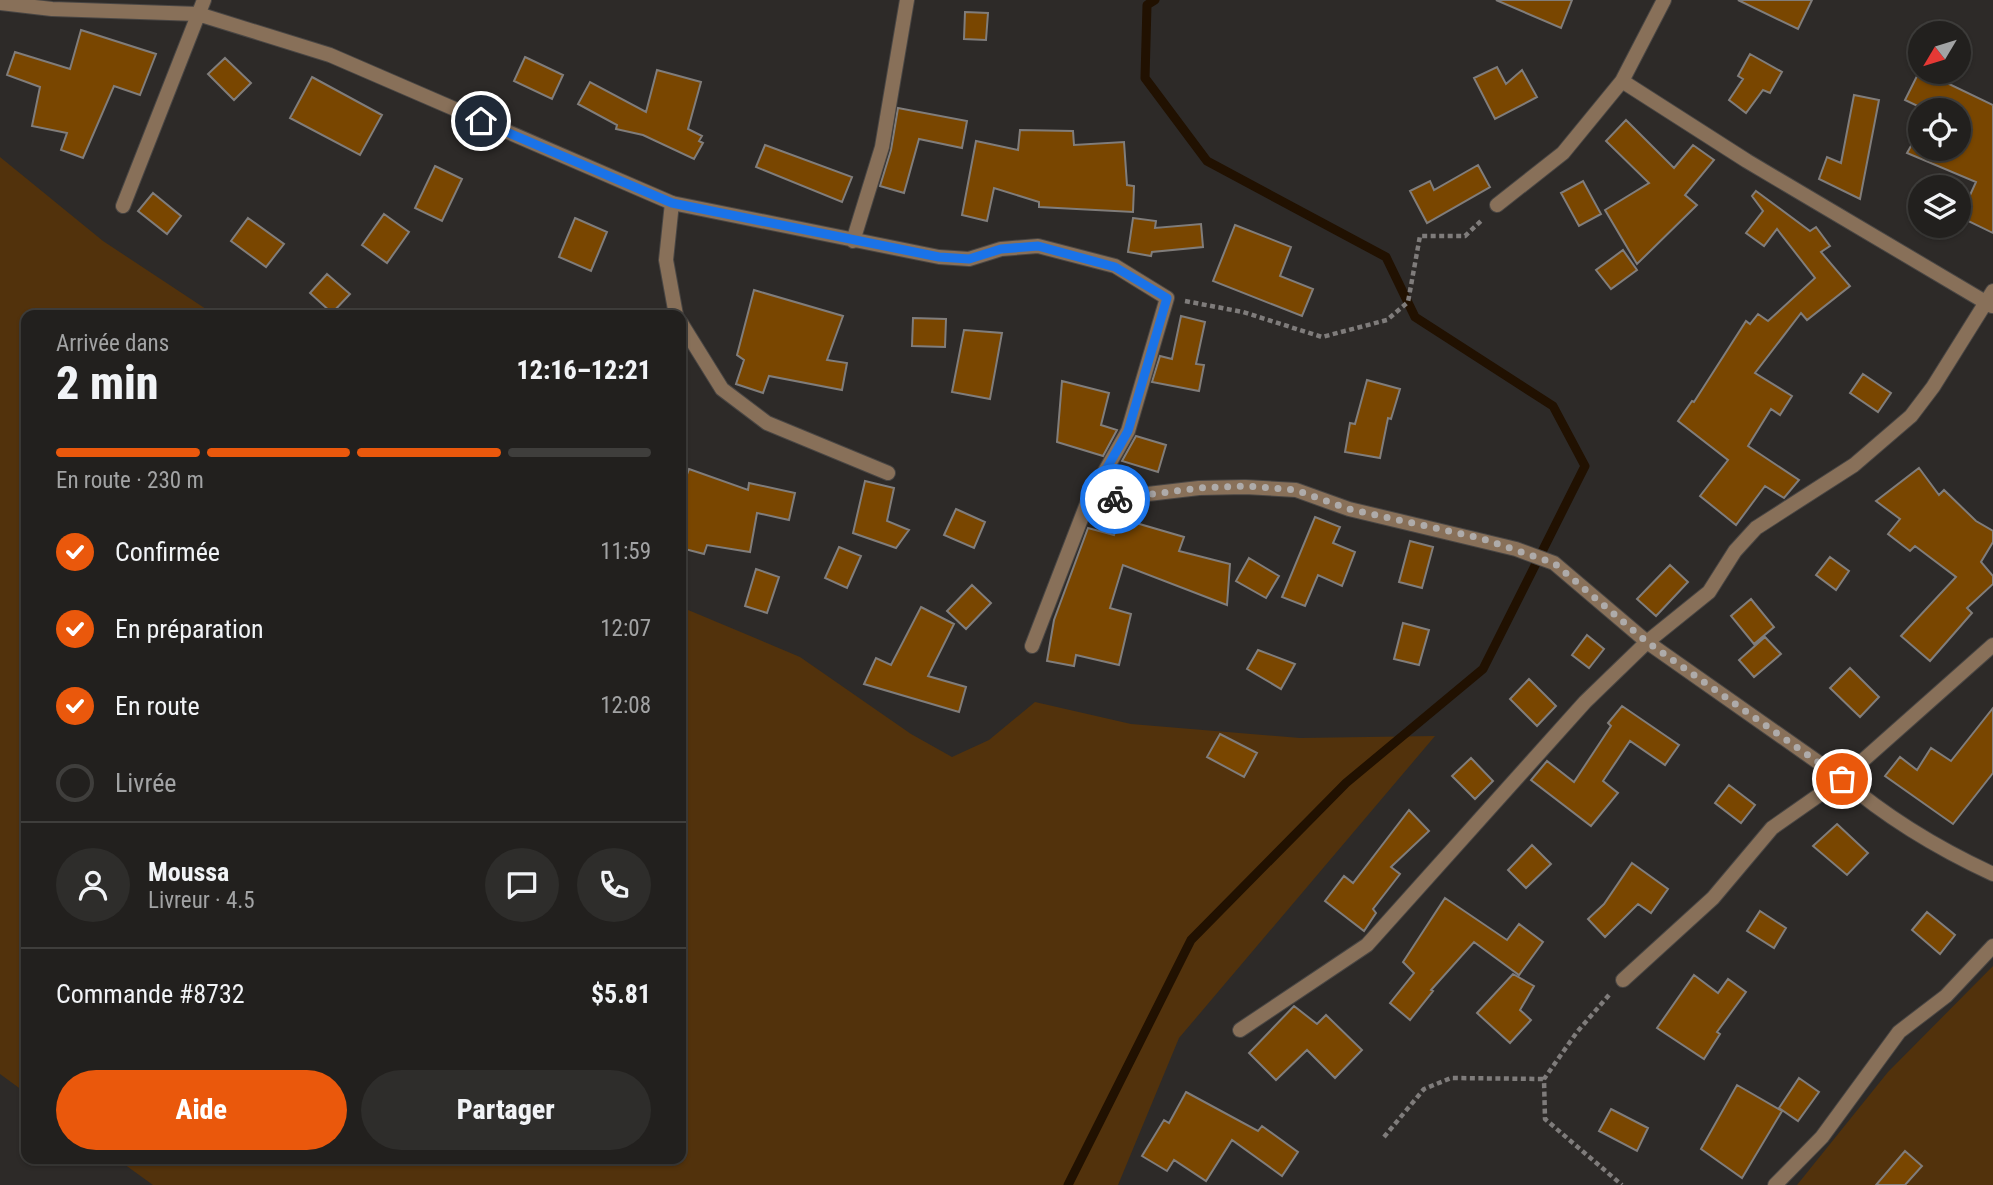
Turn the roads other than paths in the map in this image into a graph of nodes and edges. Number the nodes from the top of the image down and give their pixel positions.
1 (204, 0) edge
2 (907, 0) edge
3 (1664, 0) edge
4 (0, 3) edge
5 (198, 14) junction
6 (1622, 81) junction
7 (672, 203) junction
8 (1497, 205) road end
9 (122, 206) dead end
10 (853, 240) junction
11 (1993, 291) edge
12 (1989, 306) edge
13 (675, 310) edge
14 (686, 331) edge
15 (888, 473) dead end
16 (1088, 501) junction
17 (1647, 642) junction
18 (1993, 645) edge
19 (1032, 646) dead end
20 (1842, 779) junction
21 (1993, 873) edge
22 (1993, 946) edge
23 (1623, 980) road end
24 (1240, 1030) dead end
25 (1775, 1185) edge

1 - 5 street
2 - 10 street
3 - 6 street
4 - 5 street
5 - 7 street
5 - 9 street
6 - 8 street
6 - 12 street
7 - 10 street
7 - 13 street
10 - 16 street
11 - 12 street
12 - 17 street
14 - 15 street
16 - 17 street
16 - 19 street
17 - 20 street
17 - 24 street
18 - 20 street
20 - 21 street
20 - 23 street
22 - 25 street

